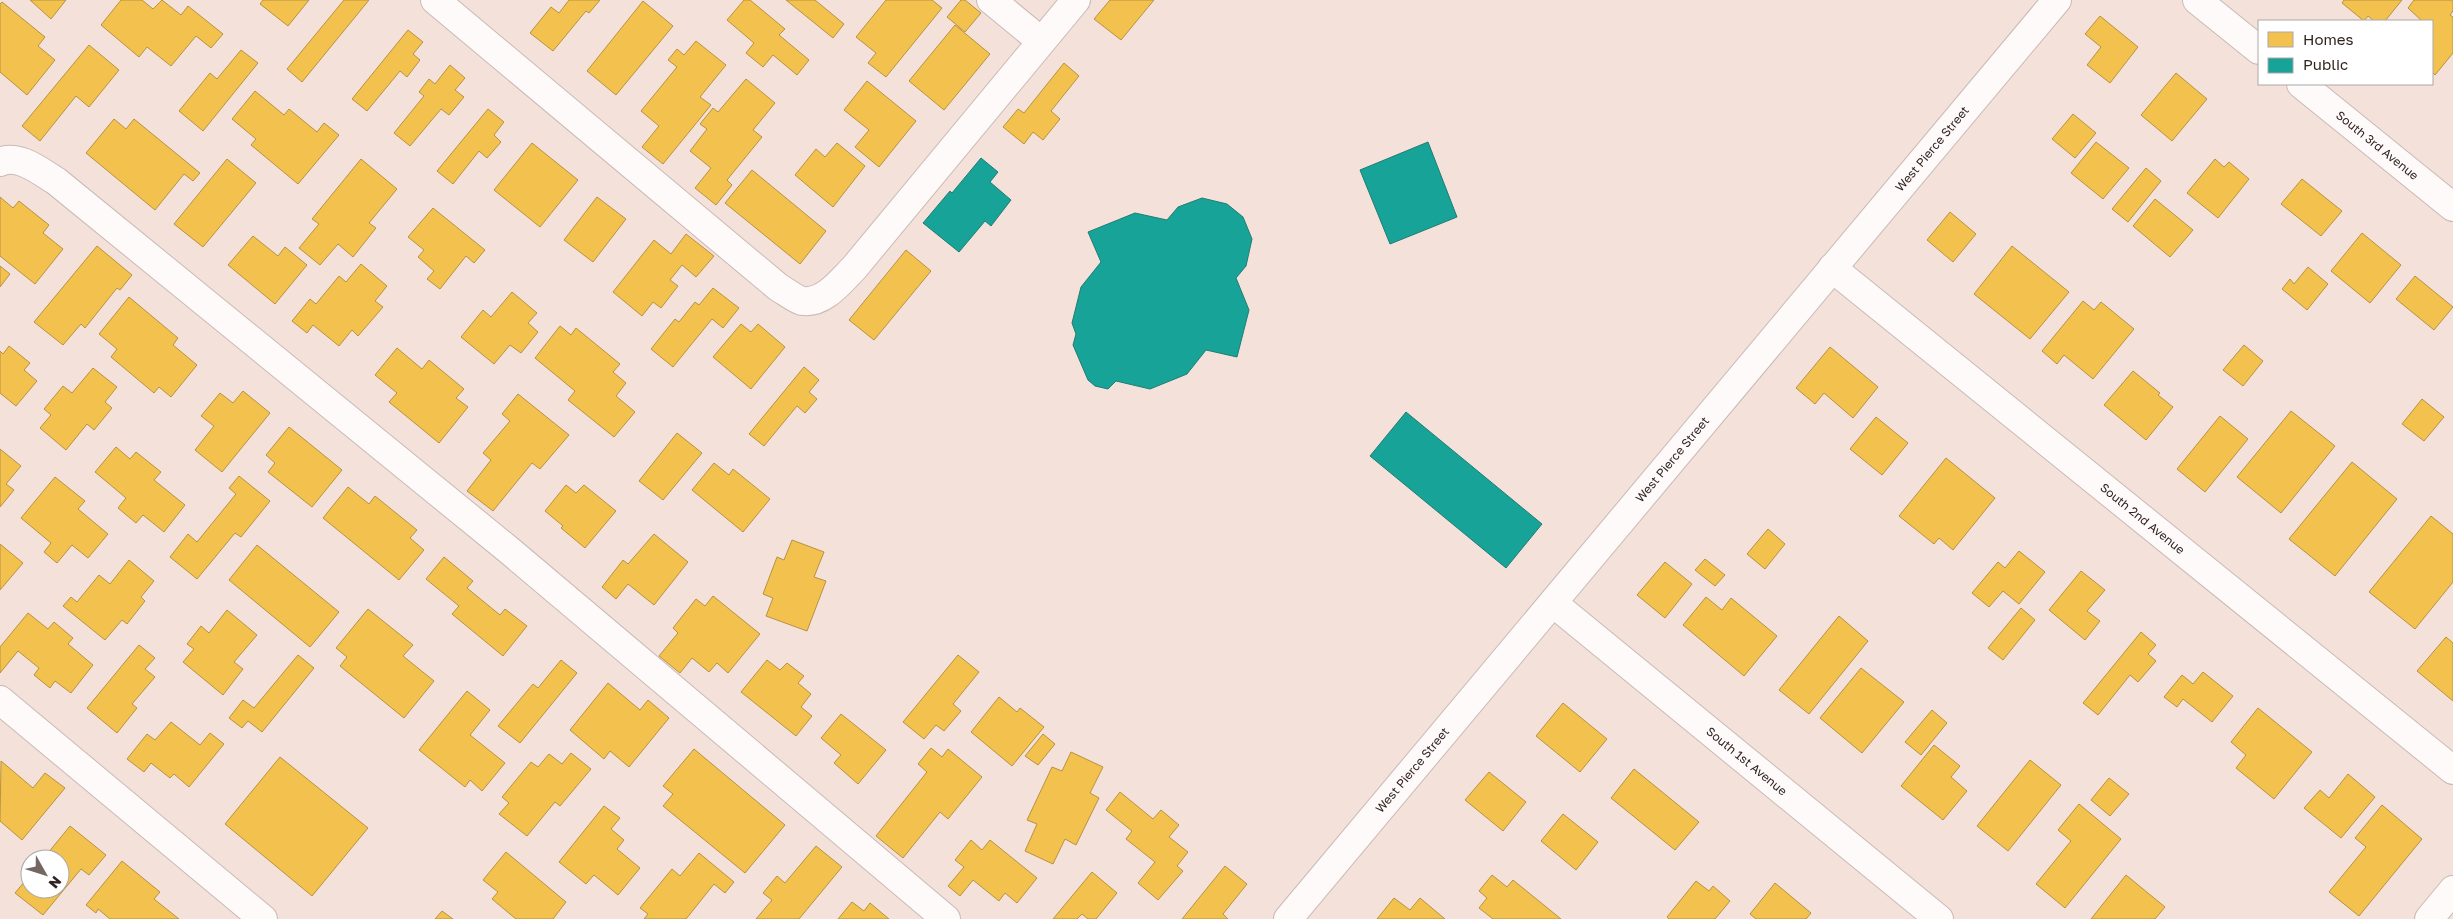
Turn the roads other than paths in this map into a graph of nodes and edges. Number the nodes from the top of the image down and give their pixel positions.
1 (435, 0) edge
2 (991, 0) edge
3 (1076, 0) edge
4 (2057, 0) edge
5 (2197, 0) edge
6 (1041, 41) junction
7 (2258, 49) edge
8 (2302, 85) edge
9 (0, 162) edge
10 (2453, 207) edge
11 (1832, 268) junction
12 (1553, 603) junction
13 (0, 700) edge
14 (2453, 770) edge
15 (2453, 890) edge
16 (262, 919) edge
17 (946, 919) edge
18 (1288, 919) edge
19 (1939, 919) edge
20 (2429, 919) edge

1 - 6 street
2 - 6 street
3 - 6 street
4 - 11 street, West Pierce Street
5 - 7 street
8 - 10 street, South 3rd Avenue
9 - 17 street
11 - 12 street, West Pierce Street
11 - 14 street, South 2nd Avenue
12 - 18 street, West Pierce Street
12 - 19 street, South 1st Avenue
13 - 16 street
15 - 20 street

